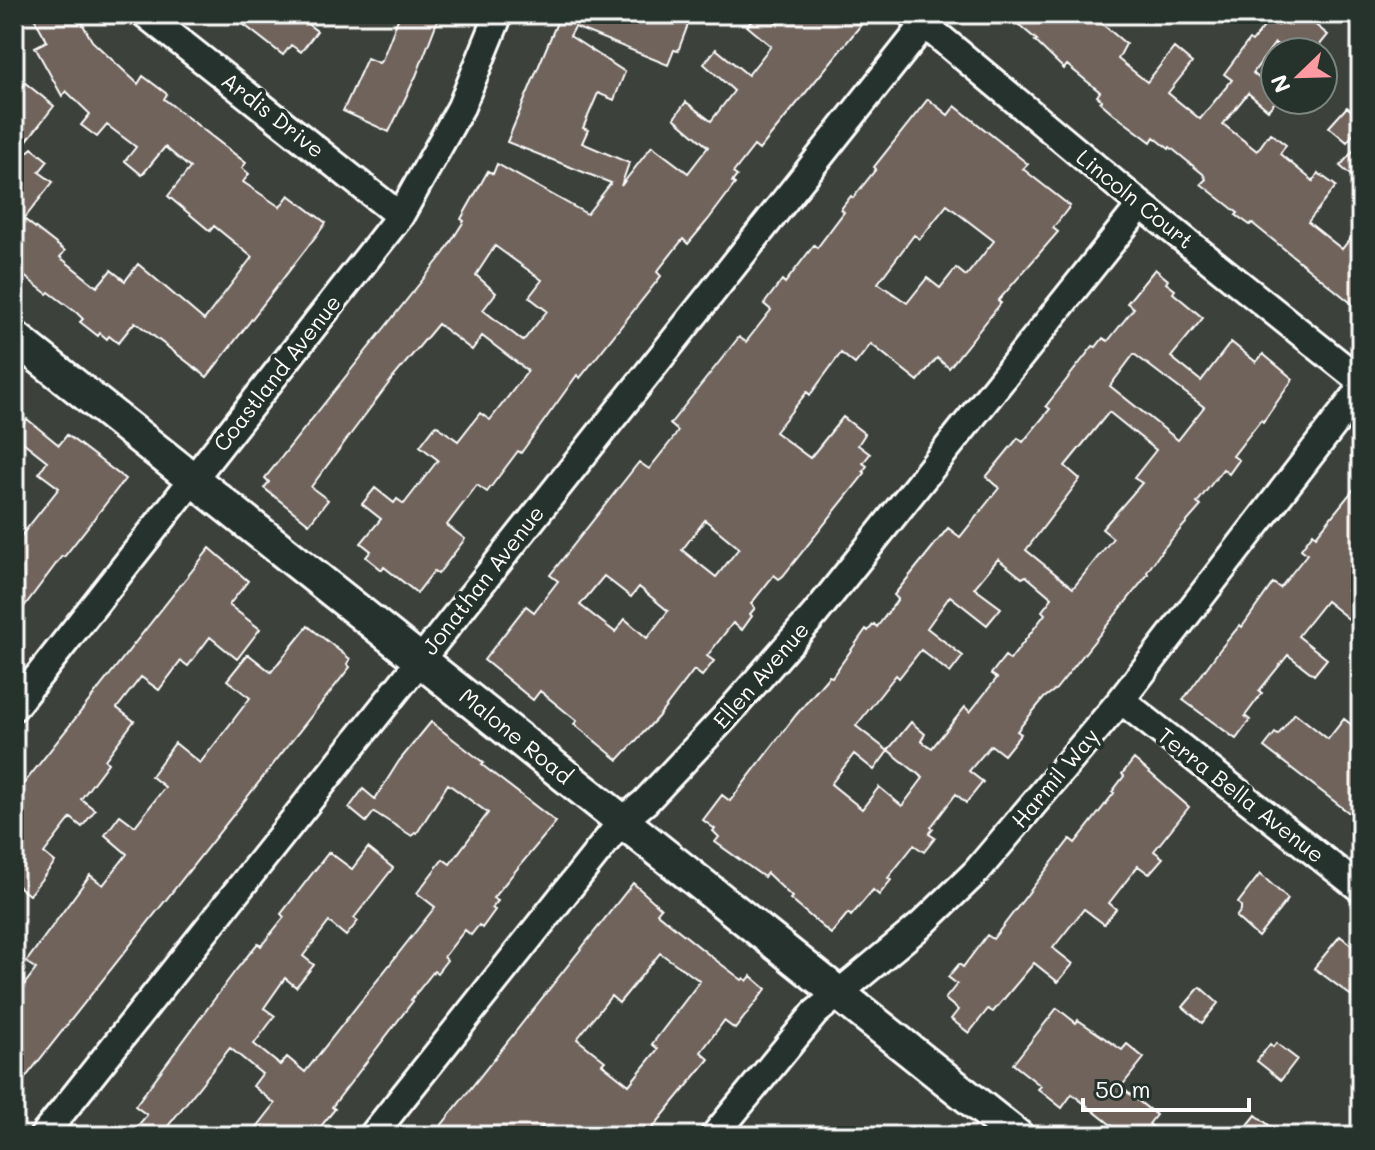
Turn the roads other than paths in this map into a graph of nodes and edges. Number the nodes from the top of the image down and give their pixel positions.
1 (145, 14) edge
2 (499, 14) edge
3 (918, 19) edge
4 (1141, 205) junction
5 (400, 216) junction
6 (14, 337) edge
7 (1361, 381) edge
8 (1361, 389) edge
9 (193, 482) junction
10 (420, 660) junction
11 (1121, 700) junction
12 (14, 707) edge
13 (622, 821) junction
14 (1361, 889) edge
15 (838, 992) junction
16 (43, 1136) edge
17 (372, 1136) edge
18 (714, 1136) edge
19 (1017, 1136) edge

1 - 5 street, Ardis Drive
2 - 5 street, Coastland Avenue
3 - 4 street, Lincoln Court
3 - 10 street, Jonathan Avenue
4 - 7 street, Lincoln Court
4 - 13 street, Ellen Avenue
5 - 9 street, Coastland Avenue
6 - 9 street, Malone Road
8 - 11 street, Harmil Way
9 - 10 street, Malone Road
9 - 12 street, Coastland Avenue
10 - 13 street, Malone Road
10 - 16 street, Jonathan Avenue
11 - 14 street, Terra Bella Avenue
11 - 15 street, Harmil Way
13 - 15 street, Malone Road
13 - 17 street, Ellen Avenue
15 - 18 street, Harmil Way
15 - 19 street, Malone Road

